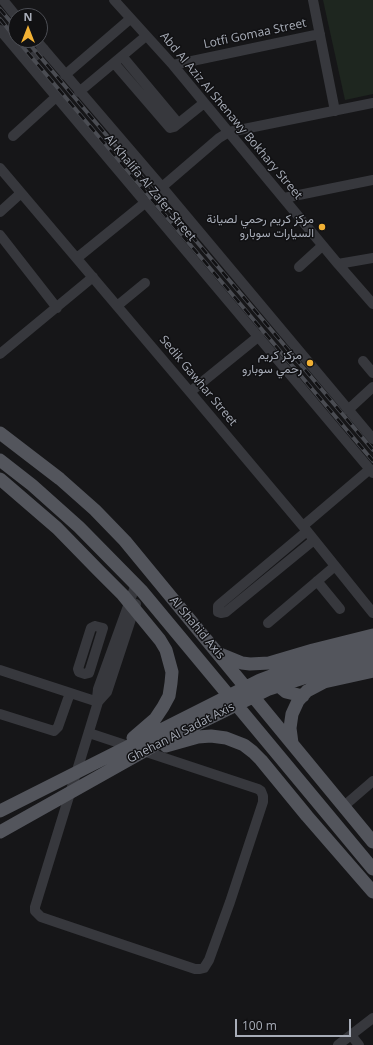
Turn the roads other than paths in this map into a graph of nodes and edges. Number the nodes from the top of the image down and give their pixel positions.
1 (3, 0) edge
2 (114, 0) edge
3 (313, 0) edge
4 (10, 8) edge
5 (130, 19) junction
6 (0, 30) edge
7 (320, 34) junction
8 (146, 36) junction
9 (44, 49) joint
10 (122, 56) junction
11 (27, 62) junction
12 (114, 63) junction
13 (173, 65) junction
14 (66, 75) junction
15 (79, 92) junction
16 (56, 97) junction
17 (204, 103) junction
18 (373, 103) edge
19 (335, 111) junction
20 (178, 123) junction
21 (229, 132) junction
22 (13, 136) dead end
23 (0, 168) edge
24 (373, 180) edge
25 (162, 187) junction
26 (22, 193) junction
27 (284, 198) junction
28 (146, 202) junction
29 (0, 212) edge
30 (0, 235) edge
31 (322, 246) junction
32 (77, 258) junction
33 (373, 258) edge
34 (338, 264) junction
35 (299, 267) dead end
36 (93, 277) junction
37 (145, 283) dead end
38 (373, 304) edge
39 (117, 306) junction
40 (57, 308) junction
41 (259, 336) junction
42 (0, 354) edge
43 (363, 361) dead end
44 (373, 373) edge
45 (373, 386) edge
46 (190, 392) junction
47 (348, 410) junction
48 (0, 433) edge
49 (373, 440) edge
50 (0, 460) edge
51 (372, 471) edge
52 (0, 479) edge
53 (305, 529) junction
54 (314, 540) junction
55 (335, 566) junction
56 (317, 581) junction
57 (138, 587) junction
58 (340, 609) dead end
59 (373, 613) edge
60 (268, 623) dead end
61 (103, 628) dead end
62 (118, 633) junction
63 (373, 635) edge
64 (373, 648) edge
65 (218, 653) junction
66 (373, 659) edge
67 (269, 663) junction
68 (0, 670) edge
69 (373, 671) edge
70 (70, 693) junction
71 (303, 696) junction
72 (98, 702) junction
73 (0, 714) edge
74 (89, 733) junction
75 (292, 743) junction
76 (154, 746) junction
77 (119, 750) junction
78 (373, 781) edge
79 (344, 806) junction
80 (0, 811) edge
81 (0, 832) edge
82 (373, 842) edge
83 (373, 869) edge
84 (373, 892) edge
85 (373, 1018) edge
86 (351, 1035) junction
87 (338, 1045) edge
88 (359, 1045) edge

1 - 4 street
2 - 5 street, Abd Al Aziz Al Shenawy Bokhary Street
3 - 7 street
5 - 8 street, Abd Al Aziz Al Shenawy Bokhary Street
5 - 14 street
6 - 11 street, Al Khalifa Al Zafer Street
7 - 13 street, Lotfi Gomaa Street
7 - 19 street
8 - 10 street
8 - 13 street, Abd Al Aziz Al Shenawy Bokhary Street
9 - 11 street
9 - 14 street, Al Khalifa Al Zafer Street
10 - 12 street
10 - 20 street
11 - 16 street, Al Khalifa Al Zafer Street
12 - 15 street
12 - 20 street
13 - 17 street, Abd Al Aziz Al Shenawy Bokhary Street
14 - 15 street, Al Khalifa Al Zafer Street
15 - 25 street, Al Khalifa Al Zafer Street
16 - 22 street
16 - 28 street, Al Khalifa Al Zafer Street
17 - 20 street
17 - 21 street, Abd Al Aziz Al Shenawy Bokhary Street
18 - 19 street
19 - 21 street
21 - 25 street
21 - 27 street, Abd Al Aziz Al Shenawy Bokhary Street
23 - 26 street, Sedik Gawhar Street
24 - 27 street
25 - 47 street, Al Khalifa Al Zafer Street
26 - 29 street
26 - 32 street, Sedik Gawhar Street
27 - 31 street, Abd Al Aziz Al Shenawy Bokhary Street
28 - 32 street
28 - 41 street, Al Khalifa Al Zafer Street
30 - 40 street
31 - 34 street, Abd Al Aziz Al Shenawy Bokhary Street
31 - 35 street
32 - 36 street, Sedik Gawhar Street
33 - 34 street
34 - 38 street, Abd Al Aziz Al Shenawy Bokhary Street
36 - 39 street, Sedik Gawhar Street
36 - 40 street
37 - 39 street
39 - 46 street, Sedik Gawhar Street
40 - 42 street
41 - 46 street
41 - 51 street, Al Khalifa Al Zafer Street
43 - 44 street
45 - 47 street
46 - 53 street, Sedik Gawhar Street
47 - 49 street, Al Khalifa Al Zafer Street
48 - 65 main road, Al Shahid Axis
50 - 57 main road, Al Shahid Axis
51 - 53 street
52 - 77 main road
53 - 54 street, Sedik Gawhar Street
53 - 54 street
54 - 55 street, Sedik Gawhar Street
55 - 56 street
55 - 59 street, Sedik Gawhar Street
56 - 58 street
56 - 60 street
57 - 62 street
57 - 72 street
57 - 83 main road, Al Shahid Axis
61 - 62 street
62 - 72 street
63 - 67 main road
64 - 77 main road, Ghehan Al Sadat Axis
65 - 67 main road
65 - 75 main road, Al Shahid Axis
66 - 76 main road, Ghehan Al Sadat Axis
67 - 71 main road
68 - 70 street
69 - 71 main road
70 - 72 street
70 - 73 street
71 - 75 main road
72 - 74 street
74 - 74 street
75 - 79 main road, Al Shahid Axis
76 - 81 main road, Ghehan Al Sadat Axis
76 - 84 main road
77 - 80 main road, Ghehan Al Sadat Axis
78 - 79 street
79 - 82 main road, Al Shahid Axis
85 - 86 street
86 - 87 street
86 - 88 street

